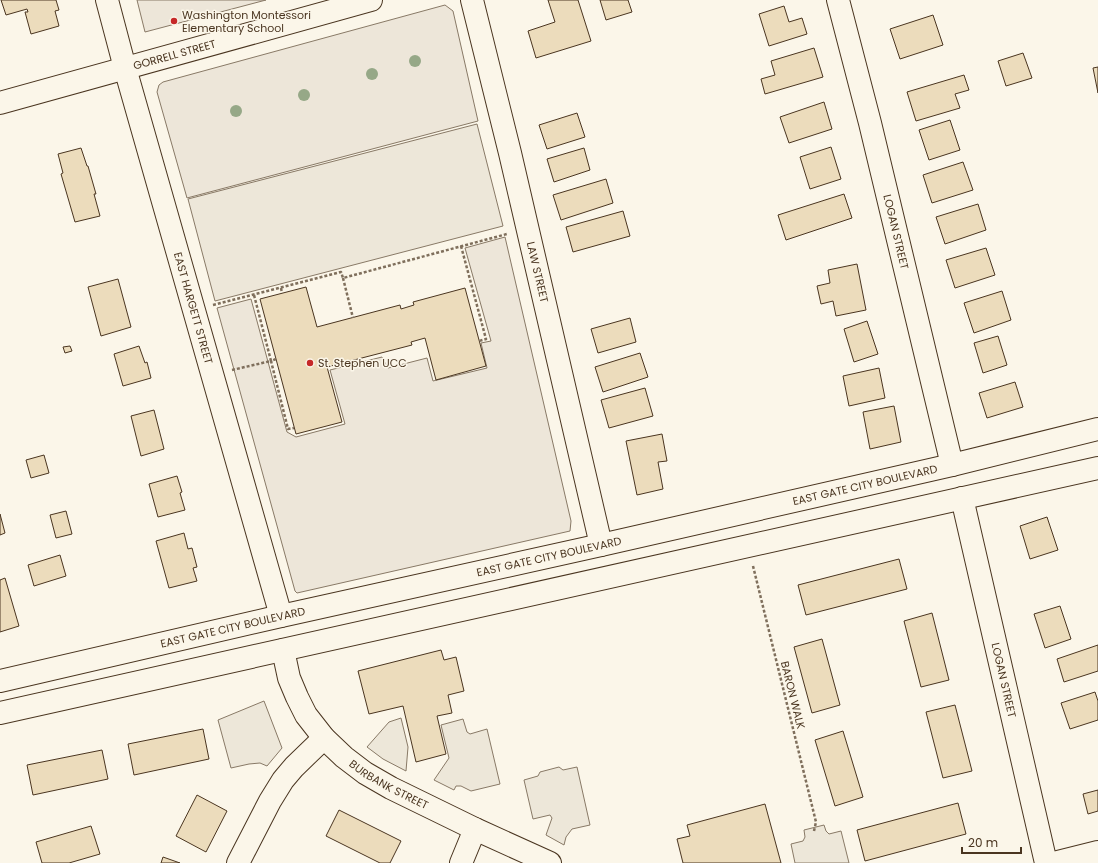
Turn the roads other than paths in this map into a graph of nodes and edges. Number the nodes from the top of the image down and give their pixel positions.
1 (107, 0) edge
2 (371, 0) edge
3 (472, 0) edge
4 (838, 0) edge
5 (125, 68) junction
6 (0, 102) edge
7 (1098, 429) edge
8 (952, 465) junction
9 (1098, 468) edge
10 (962, 498) junction
11 (601, 545) junction
12 (281, 616) junction
13 (283, 650) junction
14 (0, 681) edge
15 (0, 713) edge
16 (324, 738) junction
17 (476, 829) junction
18 (1098, 852) edge
19 (238, 863) edge
20 (461, 863) edge
21 (550, 863) edge
22 (1046, 863) edge
23 (1054, 863) edge

1 - 5 street, EAST HARGETT STREET
2 - 5 street, GORRELL STREET
3 - 11 street, LAW STREET
4 - 8 street, LOGAN STREET
5 - 6 street, GORRELL STREET
5 - 12 street, EAST HARGETT STREET
7 - 8 street, EAST GATE CITY BOULEVARD
8 - 11 street, EAST GATE CITY BOULEVARD
9 - 10 street
10 - 13 street
10 - 22 street, LOGAN STREET
11 - 12 street, EAST GATE CITY BOULEVARD
12 - 14 street, EAST GATE CITY BOULEVARD
13 - 15 street
13 - 16 street, BURBANK STREET
16 - 17 street, BURBANK STREET
16 - 19 street
17 - 20 street
17 - 21 street, BURBANK STREET
18 - 23 street

